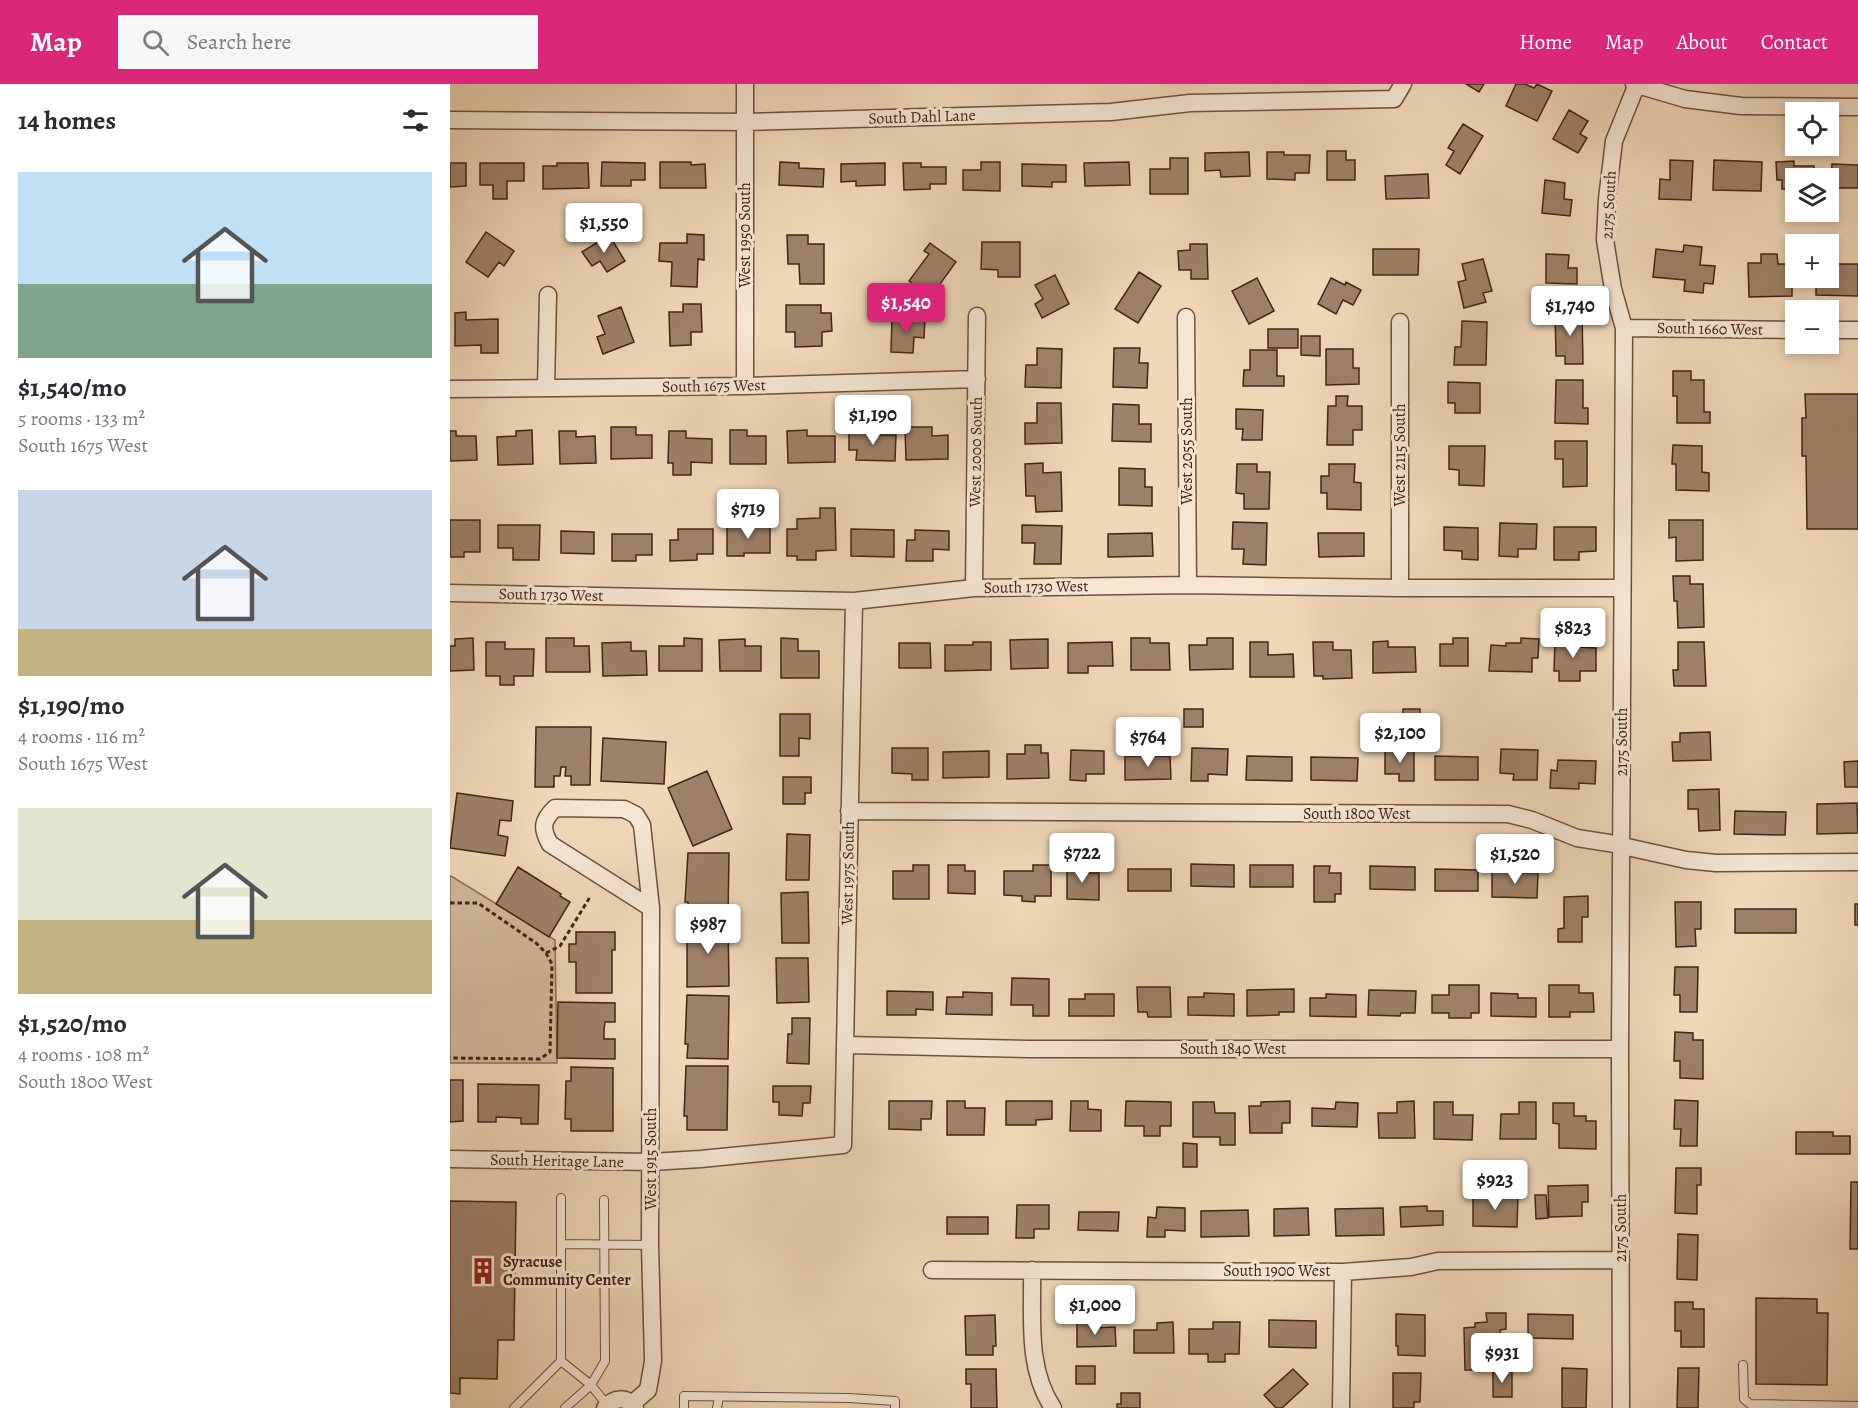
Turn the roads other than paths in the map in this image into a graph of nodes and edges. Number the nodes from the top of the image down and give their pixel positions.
1 (745, 84) edge
2 (1403, 84) edge
3 (1636, 84) edge
4 (1858, 107) edge
5 (450, 120) edge
6 (746, 122) junction
7 (548, 295) dead end
8 (977, 316) dead end
9 (1186, 317) dead end
10 (1400, 322) dead end
11 (1624, 328) junction
12 (1785, 330) edge
13 (1839, 330) edge
14 (1858, 330) edge
15 (977, 379) junction
16 (745, 386) junction
17 (546, 388) junction
18 (450, 389) edge
19 (1188, 585) junction
20 (974, 588) junction
21 (1400, 588) junction
22 (1623, 588) junction
23 (450, 592) edge
24 (854, 602) junction
25 (849, 811) junction
26 (1622, 846) junction
27 (1858, 862) edge
28 (651, 908) junction
29 (846, 1045) junction
30 (1620, 1049) junction
31 (843, 1145) joint
32 (450, 1160) edge
33 (651, 1162) junction
34 (561, 1198) dead end
35 (604, 1200) dead end
36 (561, 1244) junction
37 (605, 1245) junction
38 (650, 1245) junction
39 (1621, 1260) junction
40 (932, 1270) dead end
41 (1032, 1270) junction
42 (1343, 1272) junction
43 (561, 1361) junction
44 (1743, 1365) dead end
45 (591, 1385) junction
46 (719, 1397) junction
47 (849, 1398) junction
48 (606, 1406) edge
49 (634, 1406) edge
50 (1858, 1406) edge
51 (514, 1408) edge
52 (565, 1408) edge
53 (684, 1408) edge
54 (717, 1408) edge
55 (849, 1408) edge
56 (895, 1408) edge
57 (1053, 1408) edge
58 (1341, 1408) edge
59 (1621, 1408) edge

1 - 6 street, West 1950 South
2 - 6 street, South Dahl Lane
3 - 4 street
3 - 11 street, 2175 South
5 - 6 street, South Dahl Lane
6 - 16 street, West 1950 South
7 - 17 street
8 - 15 street, West 2000 South
9 - 19 street, West 2055 South
10 - 21 street, West 2115 South
11 - 12 street, South 1660 West
11 - 22 street, 2175 South
13 - 14 street
15 - 16 street, South 1675 West
15 - 20 street, West 2000 South
16 - 17 street, South 1675 West
17 - 18 street, South 1675 West
19 - 20 street, South 1730 West
19 - 21 street, South 1730 West
20 - 24 street, South 1730 West
21 - 22 street, South 1730 West
22 - 26 street, 2175 South
23 - 24 street, South 1730 West
24 - 25 street, West 1975 South
25 - 26 street, South 1800 West
25 - 29 street, West 1975 South
26 - 27 street, South 1800 West
26 - 30 street, 2175 South
28 - 28 street, West 1915 South
28 - 33 street, West 1915 South
29 - 30 street, South 1840 West
29 - 31 street, West 1975 South
30 - 39 street, 2175 South
31 - 33 street, South Heritage Lane
32 - 33 street, South Heritage Lane
33 - 38 street, West 1915 South
34 - 36 lane
35 - 37 lane
36 - 37 lane
36 - 43 lane
37 - 38 lane
37 - 45 lane
38 - 49 street, West 1915 South
39 - 42 street, South 1900 West
39 - 59 street, 2175 South
40 - 41 street, South 1900 West
41 - 42 street, South 1900 West
41 - 57 street
42 - 58 street
43 - 45 lane
43 - 51 lane
44 - 50 lane
45 - 48 lane
45 - 52 lane
46 - 47 lane
46 - 53 lane
46 - 54 lane
47 - 55 lane
47 - 56 lane
48 - 49 street

